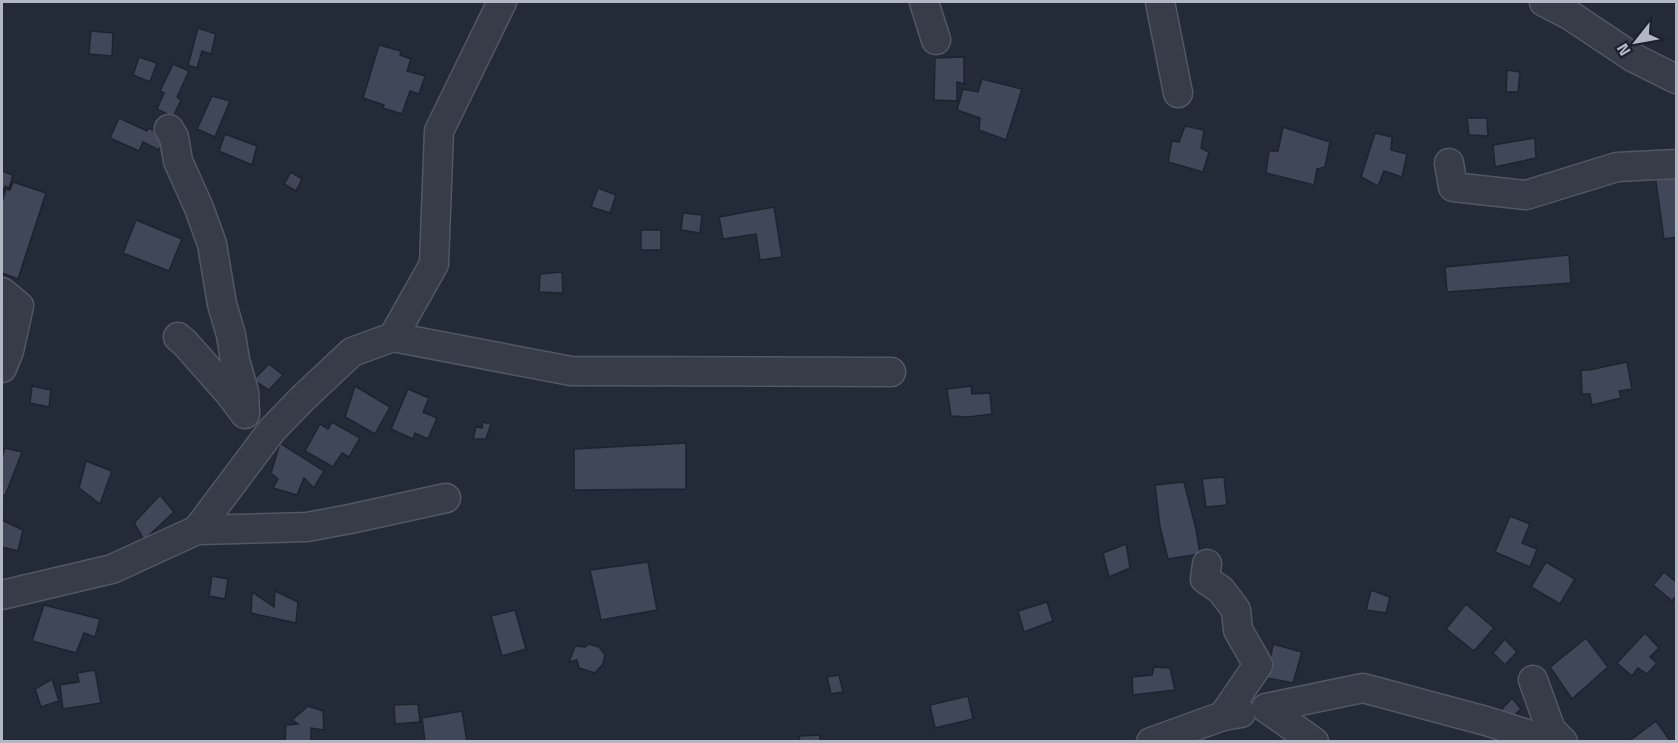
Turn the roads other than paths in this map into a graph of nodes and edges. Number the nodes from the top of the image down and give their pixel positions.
1 (502, 2) edge
2 (924, 2) edge
3 (1160, 2) edge
4 (1544, 2) edge
5 (936, 40) dead end
6 (1677, 79) edge
7 (1178, 93) dead end
8 (169, 129) dead end
9 (1449, 163) dead end
10 (1677, 164) edge
11 (2, 291) edge
12 (178, 337) dead end
13 (393, 337) junction
14 (2, 368) edge
15 (891, 372) dead end
16 (244, 412) junction
17 (237, 478) junction
18 (446, 498) dead end
19 (197, 530) junction
20 (1207, 564) dead end
21 (2, 595) edge
22 (1533, 680) dead end
23 (1266, 708) junction
24 (1223, 716) junction
25 (1553, 740) edge
26 (1151, 741) edge
27 (1314, 741) edge

1 - 13 street
2 - 5 street
3 - 7 street
4 - 6 street
8 - 16 street
9 - 10 street
11 - 14 street
12 - 16 street
13 - 15 street
13 - 17 street
16 - 17 street
17 - 19 street
18 - 19 street
19 - 21 street
20 - 24 street
22 - 25 street
23 - 24 street
23 - 25 street
23 - 27 street
24 - 26 street

